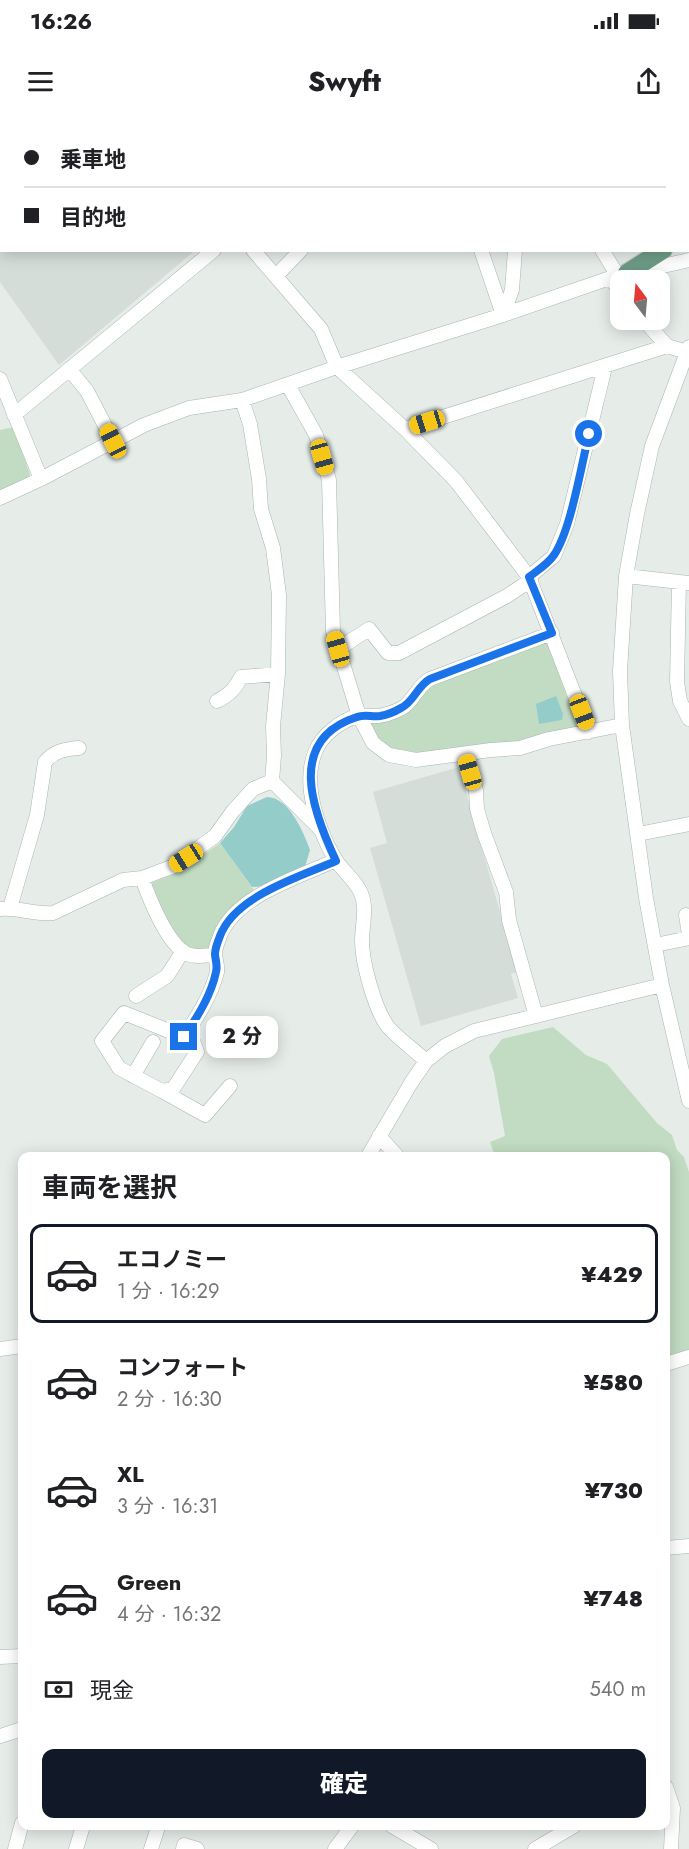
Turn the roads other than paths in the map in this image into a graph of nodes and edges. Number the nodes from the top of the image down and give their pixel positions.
1 (212, 252) edge
2 (256, 252) edge
3 (299, 252) edge
4 (482, 252) edge
5 (515, 252) edge
6 (603, 252) edge
7 (660, 252) edge
8 (689, 260) edge
9 (614, 270) edge
10 (628, 270) edge
11 (645, 270) edge
12 (276, 276) junction
13 (610, 279) edge
14 (503, 315) junction
15 (653, 330) edge
16 (667, 346) junction
17 (688, 350) edge
18 (337, 367) junction
19 (605, 367) junction
20 (69, 369) junction
21 (0, 379) edge
22 (288, 385) junction
23 (242, 400) junction
24 (14, 415) junction
25 (405, 429) junction
26 (113, 441) junction
27 (41, 479) junction
28 (0, 498) edge
29 (626, 576) junction
30 (530, 578) junction
31 (684, 582) edge
32 (552, 633) junction
33 (338, 649) junction
34 (278, 674) junction
35 (217, 701) dead end
36 (359, 716) junction
37 (689, 719) edge
38 (622, 725) junction
39 (589, 732) junction
40 (79, 748) dead end
41 (465, 755) junction
42 (272, 781) junction
43 (689, 825) edge
44 (322, 830) junction
45 (638, 834) junction
46 (336, 861) junction
47 (142, 878) junction
48 (5, 908) edge
49 (686, 915) dead end
50 (689, 936) edge
51 (654, 945) junction
52 (183, 951) junction
53 (214, 955) junction
54 (662, 986) junction
55 (136, 996) dead end
56 (536, 1016) junction
57 (184, 1037) junction
58 (153, 1042) dead end
59 (426, 1060) junction
60 (133, 1076) junction
61 (230, 1086) dead end
62 (162, 1091) junction
63 (689, 1101) edge
64 (379, 1136) junction
65 (370, 1152) edge
66 (394, 1152) edge
67 (18, 1347) edge
68 (0, 1349) edge
69 (689, 1357) edge
70 (670, 1361) edge
71 (689, 1546) edge
72 (670, 1548) edge
73 (18, 1656) edge
74 (0, 1658) edge
75 (18, 1730) edge
76 (0, 1736) edge
77 (670, 1801) edge
78 (20, 1830) edge
79 (82, 1830) edge
80 (157, 1830) edge
81 (349, 1830) edge
82 (399, 1830) edge
83 (417, 1830) edge
84 (567, 1830) edge
85 (412, 1838) junction
86 (15, 1849) edge
87 (76, 1849) edge
88 (152, 1849) edge
89 (183, 1849) edge
90 (197, 1849) edge
91 (335, 1849) edge
92 (431, 1849) edge
93 (535, 1849) edge
94 (671, 1849) edge

1 - 20 street
2 - 12 street
3 - 12 street
4 - 14 street
5 - 14 street
6 - 9 street
7 - 10 main road
8 - 11 street
12 - 18 street
13 - 14 street
14 - 18 street
15 - 16 street
16 - 17 street
16 - 19 street
17 - 29 street
18 - 22 street
18 - 25 street
19 - 25 street
19 - 30 street
20 - 24 street
20 - 26 street
21 - 24 street
22 - 23 street
22 - 33 street
23 - 26 street
23 - 34 street
24 - 27 street
25 - 30 street
26 - 27 street
27 - 28 street
29 - 31 street
29 - 38 street
30 - 32 street
30 - 33 street
31 - 37 street
32 - 36 street
32 - 39 street
33 - 36 street
34 - 35 street
34 - 42 street
36 - 41 street
36 - 44 street
38 - 39 street
38 - 45 street
39 - 41 street
40 - 48 street
41 - 56 street
42 - 44 street
42 - 47 street
43 - 45 street
44 - 46 street
45 - 51 street
46 - 53 street
46 - 59 street
47 - 48 street
47 - 52 street
49 - 50 street
50 - 51 street
51 - 54 street
52 - 53 street
52 - 55 street
53 - 57 street
54 - 56 street
54 - 63 street
56 - 59 street
57 - 60 street
57 - 62 street
58 - 60 street
59 - 64 street
60 - 62 street
61 - 62 street
64 - 65 street
64 - 66 street
67 - 68 street
69 - 70 street
71 - 72 street
73 - 74 street
75 - 76 street
77 - 94 street
78 - 86 street
79 - 87 street
80 - 88 street
81 - 91 street
82 - 85 street
83 - 85 street
84 - 93 street
85 - 92 street
89 - 90 street

